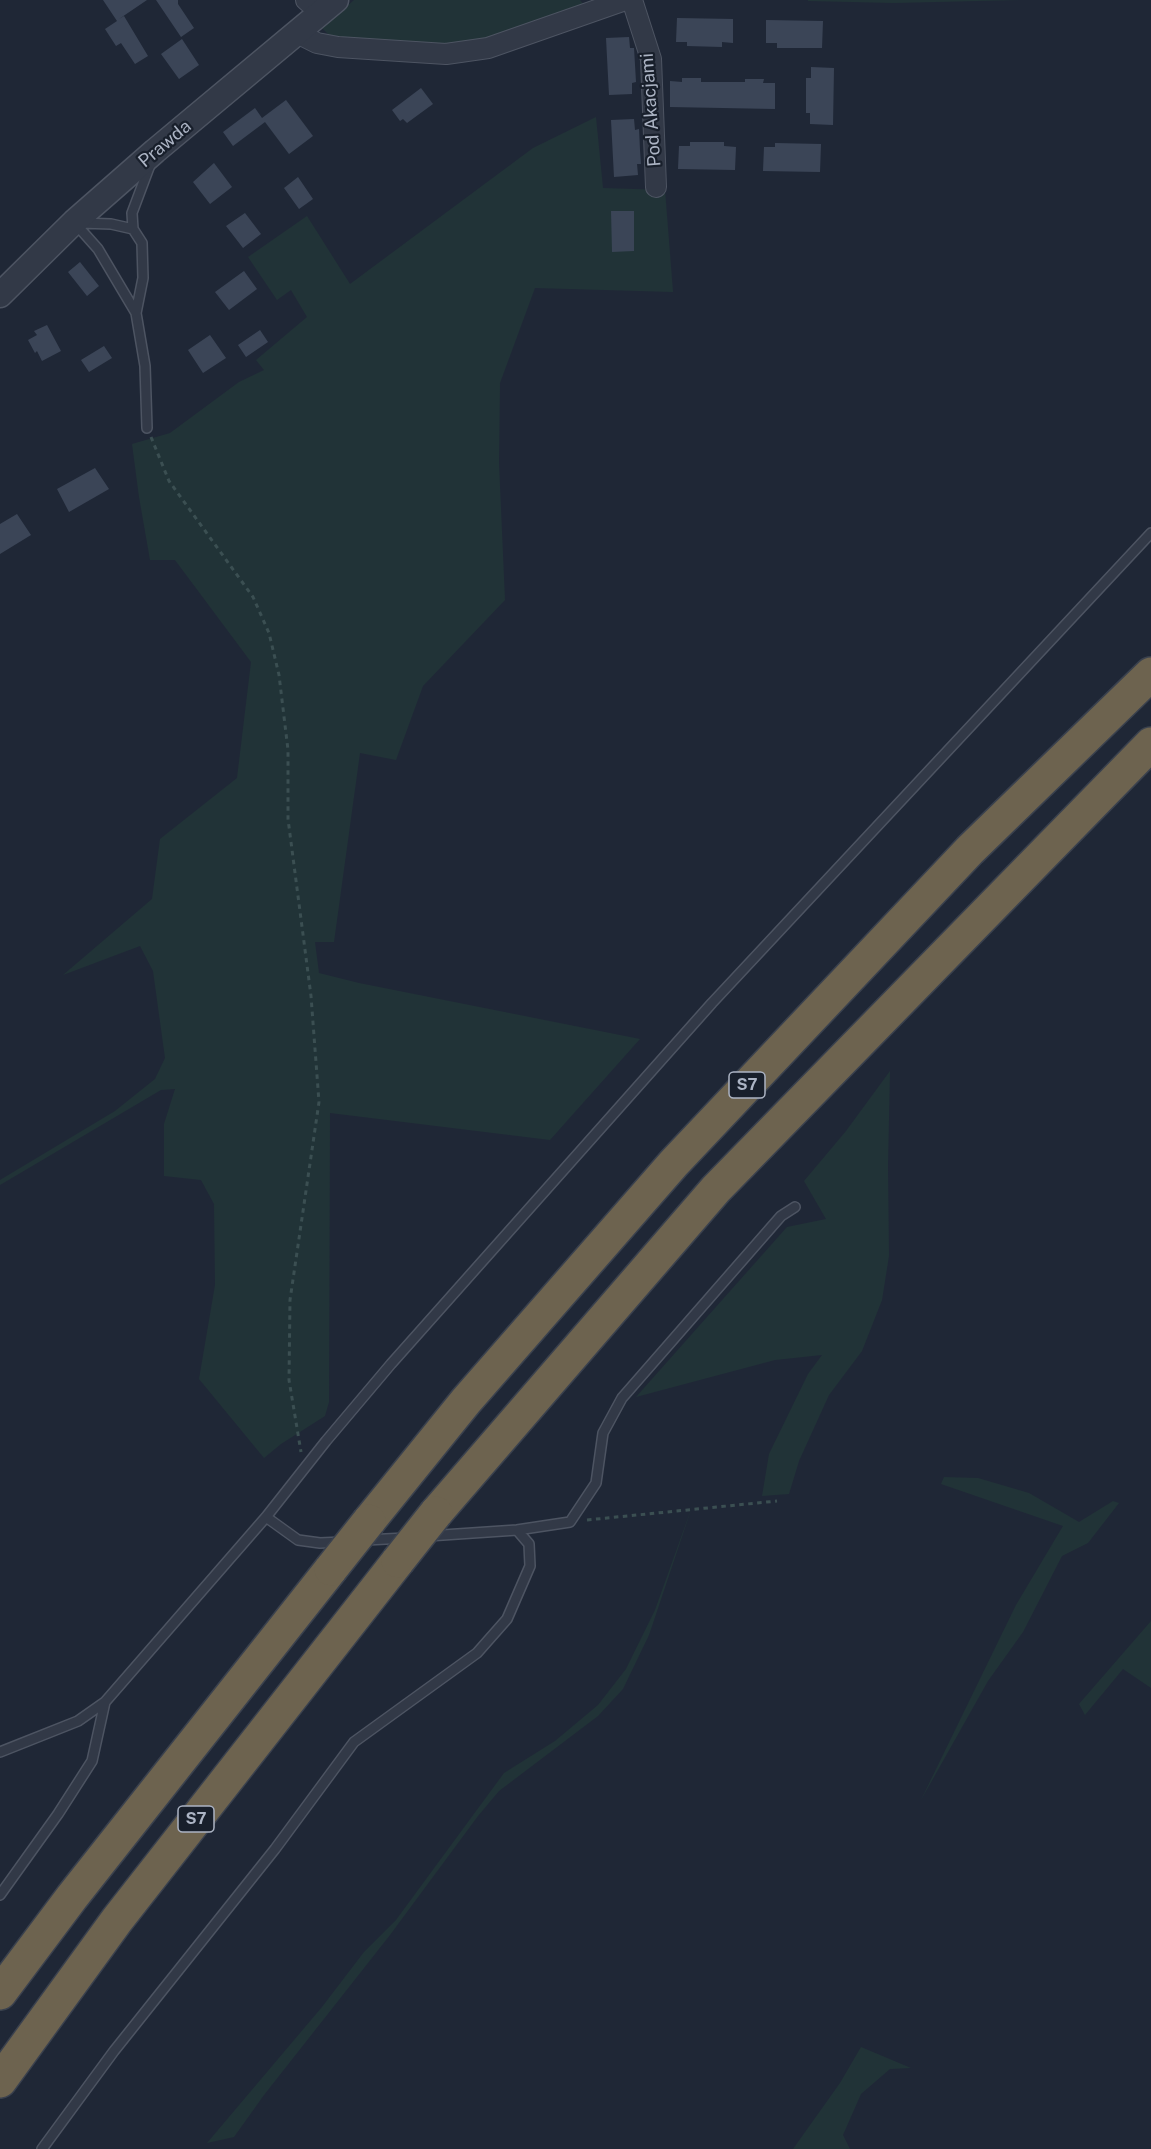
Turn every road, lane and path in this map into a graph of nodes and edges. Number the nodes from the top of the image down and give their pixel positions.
1 (626, 0) edge
2 (632, 0) edge
3 (321, 4) edge
4 (297, 33) junction
5 (154, 151) junction
6 (656, 187) dead end
7 (74, 222) junction
8 (133, 229) junction
9 (0, 295) edge
10 (136, 314) junction
11 (147, 428) joint
12 (1151, 533) edge
13 (1151, 674) edge
14 (1151, 744) edge
15 (795, 1207) dead end
16 (303, 1468) junction
17 (777, 1501) dead end
18 (266, 1517) junction
19 (570, 1522) junction
20 (517, 1530) junction
21 (105, 1702) junction
22 (0, 1752) edge
23 (0, 1895) edge
24 (0, 1993) edge
25 (0, 2081) edge
26 (42, 2149) edge

1 - 4 street
2 - 6 street, Pod Akacjami
3 - 4 street, Prawda
4 - 5 street, Prawda
5 - 7 street, Prawda
5 - 8 lane
7 - 8 lane
7 - 9 street, Prawda
7 - 10 lane
8 - 10 lane
10 - 11 lane
11 - 16 path
12 - 16 lane
13 - 24 highway, S7, bridge
14 - 25 highway, S7, bridge
15 - 19 lane
16 - 18 lane
17 - 19 path
18 - 20 lane
18 - 21 lane
19 - 20 lane
20 - 26 lane
21 - 22 lane
21 - 23 lane

